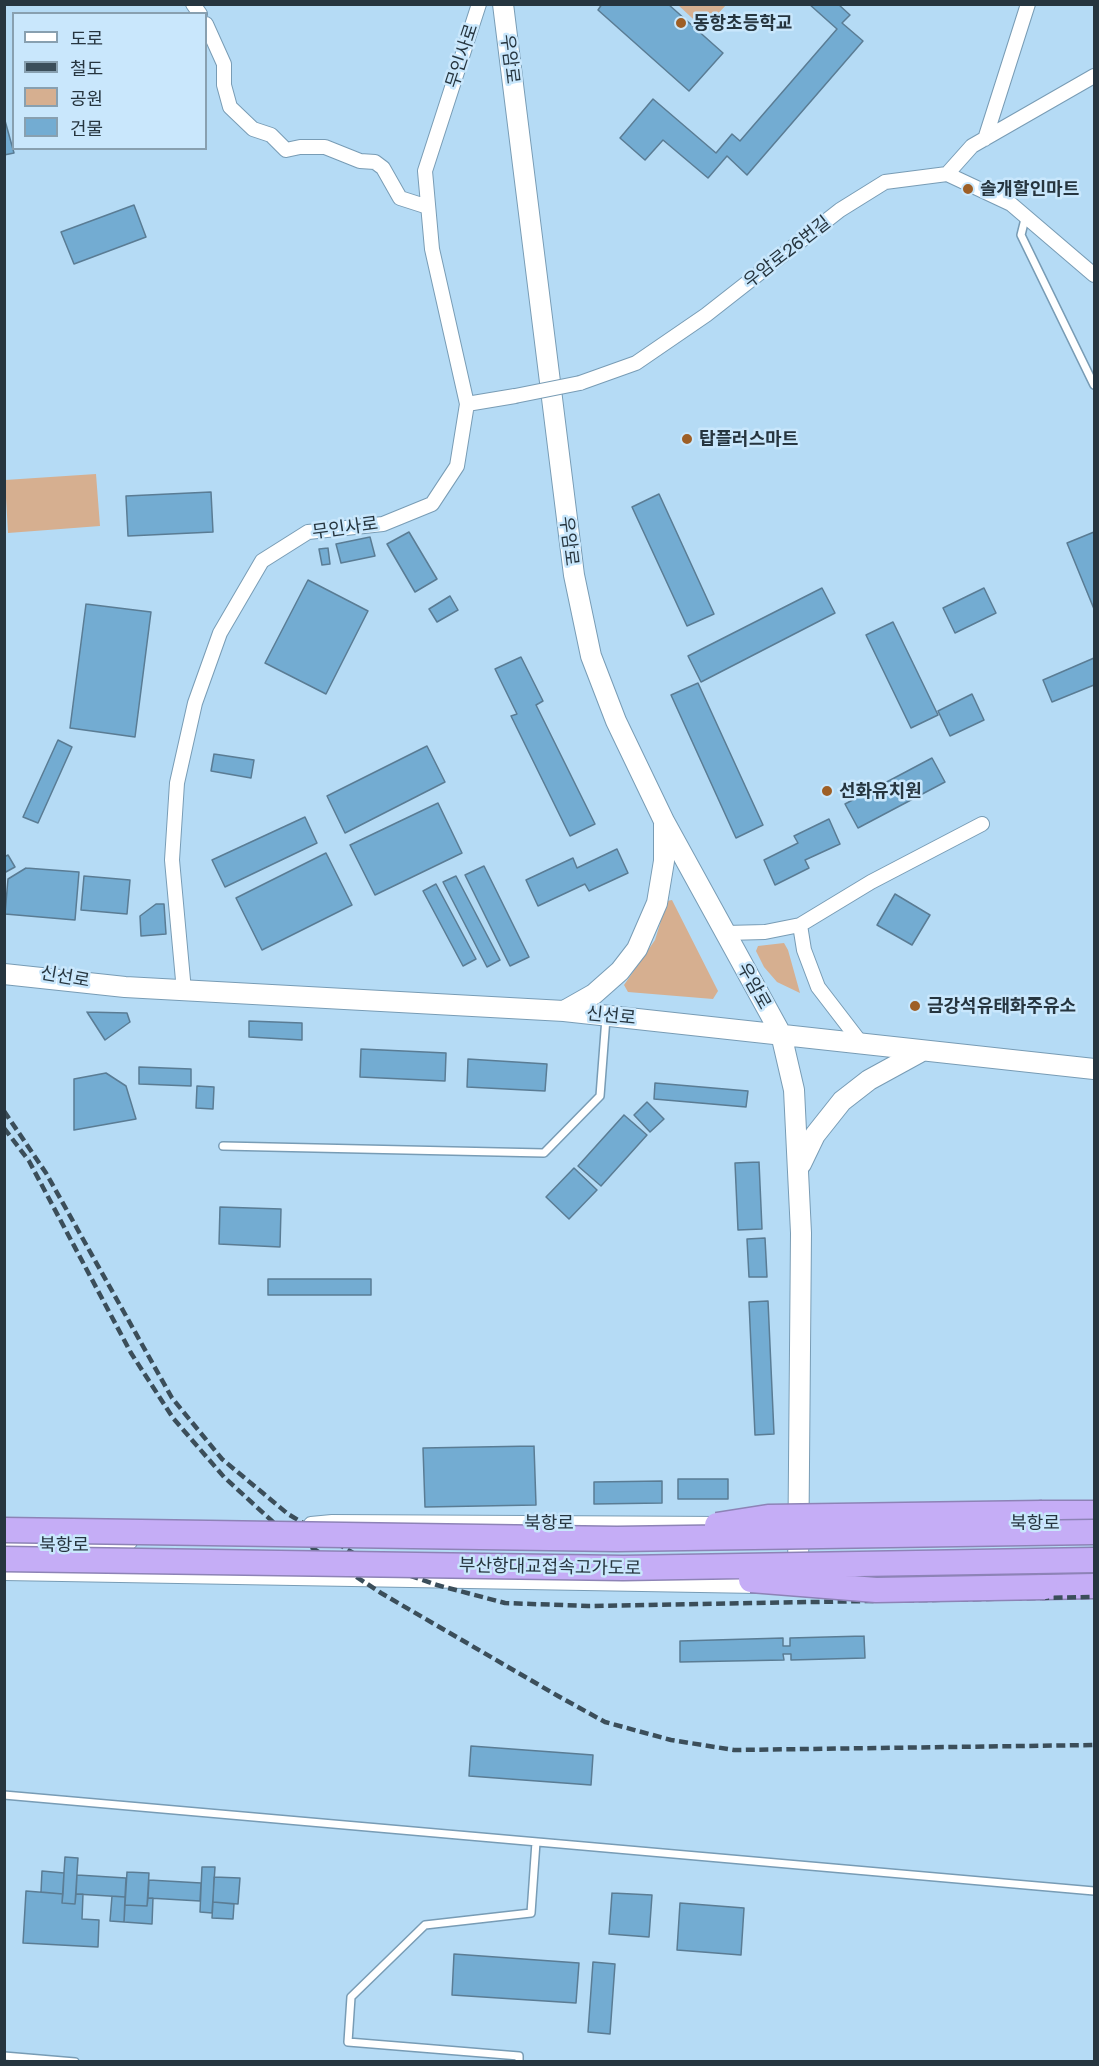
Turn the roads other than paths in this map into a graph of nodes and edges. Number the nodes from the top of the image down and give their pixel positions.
1 (479, 4) edge
2 (503, 4) edge
3 (1028, 4) edge
4 (207, 26) edge
5 (1095, 76) edge
6 (985, 139) junction
7 (947, 174) junction
8 (428, 207) junction
9 (1026, 215) junction
10 (1093, 270) edge
11 (1095, 386) edge
12 (467, 404) junction
13 (664, 821) junction
14 (982, 824) dead end
15 (800, 924) junction
16 (726, 933) junction
17 (4, 967) edge
18 (4, 974) edge
19 (125, 987) junction
20 (184, 991) junction
21 (564, 1011) junction
22 (606, 1015) junction
23 (780, 1034) junction
24 (861, 1043) junction
25 (922, 1051) junction
26 (1095, 1069) edge
27 (223, 1146) dead end
28 (800, 1166) junction
29 (1095, 1513) edge
30 (1095, 1523) edge
31 (799, 1524) junction
32 (4, 1530) edge
33 (1095, 1532) edge
34 (617, 1539) junction
35 (4, 1541) edge
36 (4, 1559) edge
37 (1095, 1560) edge
38 (623, 1568) junction
39 (4, 1573) edge
40 (1095, 1577) edge
41 (798, 1585) junction
42 (1095, 1586) edge
43 (4, 1795) edge
44 (536, 1842) junction
45 (1095, 1891) edge
46 (4, 2056) edge
47 (75, 2061) edge
48 (519, 2061) edge

1 - 8 street, 무인사로
2 - 13 main road, 우암로
3 - 6 street
4 - 8 street
5 - 6 street
6 - 7 street
7 - 9 street
7 - 12 street, 우암로26번길, bridge
8 - 12 street, 무인사로
9 - 10 street
9 - 11 lane
12 - 20 street, 무인사로
13 - 16 main road, 우암로
13 - 21 main road
14 - 15 street
15 - 16 street
15 - 24 street
16 - 23 main road, 우암로
17 - 19 main road, 신선로
18 - 19 main road, 신선로
19 - 20 main road, 신선로
20 - 21 main road, 신선로
21 - 22 main road, 신선로
22 - 23 main road, 신선로
22 - 27 lane
23 - 24 main road, 신선로
23 - 28 main road, 우암로
24 - 25 main road, 신선로
25 - 26 main road, 신선로
25 - 28 main road
28 - 31 main road, 우암로
29 - 34 highway, bridge
30 - 31 street, 북항로
31 - 35 street, 북항로
31 - 41 main road, 우암로
32 - 34 highway, 부산항대교접속고가도로, bridge
33 - 34 highway, 부산항대교접속고가도로, bridge
36 - 38 highway, 부산항대교접속고가도로, bridge
37 - 38 highway, 부산항대교접속고가도로, bridge
38 - 42 highway, bridge
39 - 41 street, 북항로
40 - 41 street, 북항로
43 - 44 lane
44 - 45 lane
44 - 48 lane
46 - 47 lane

